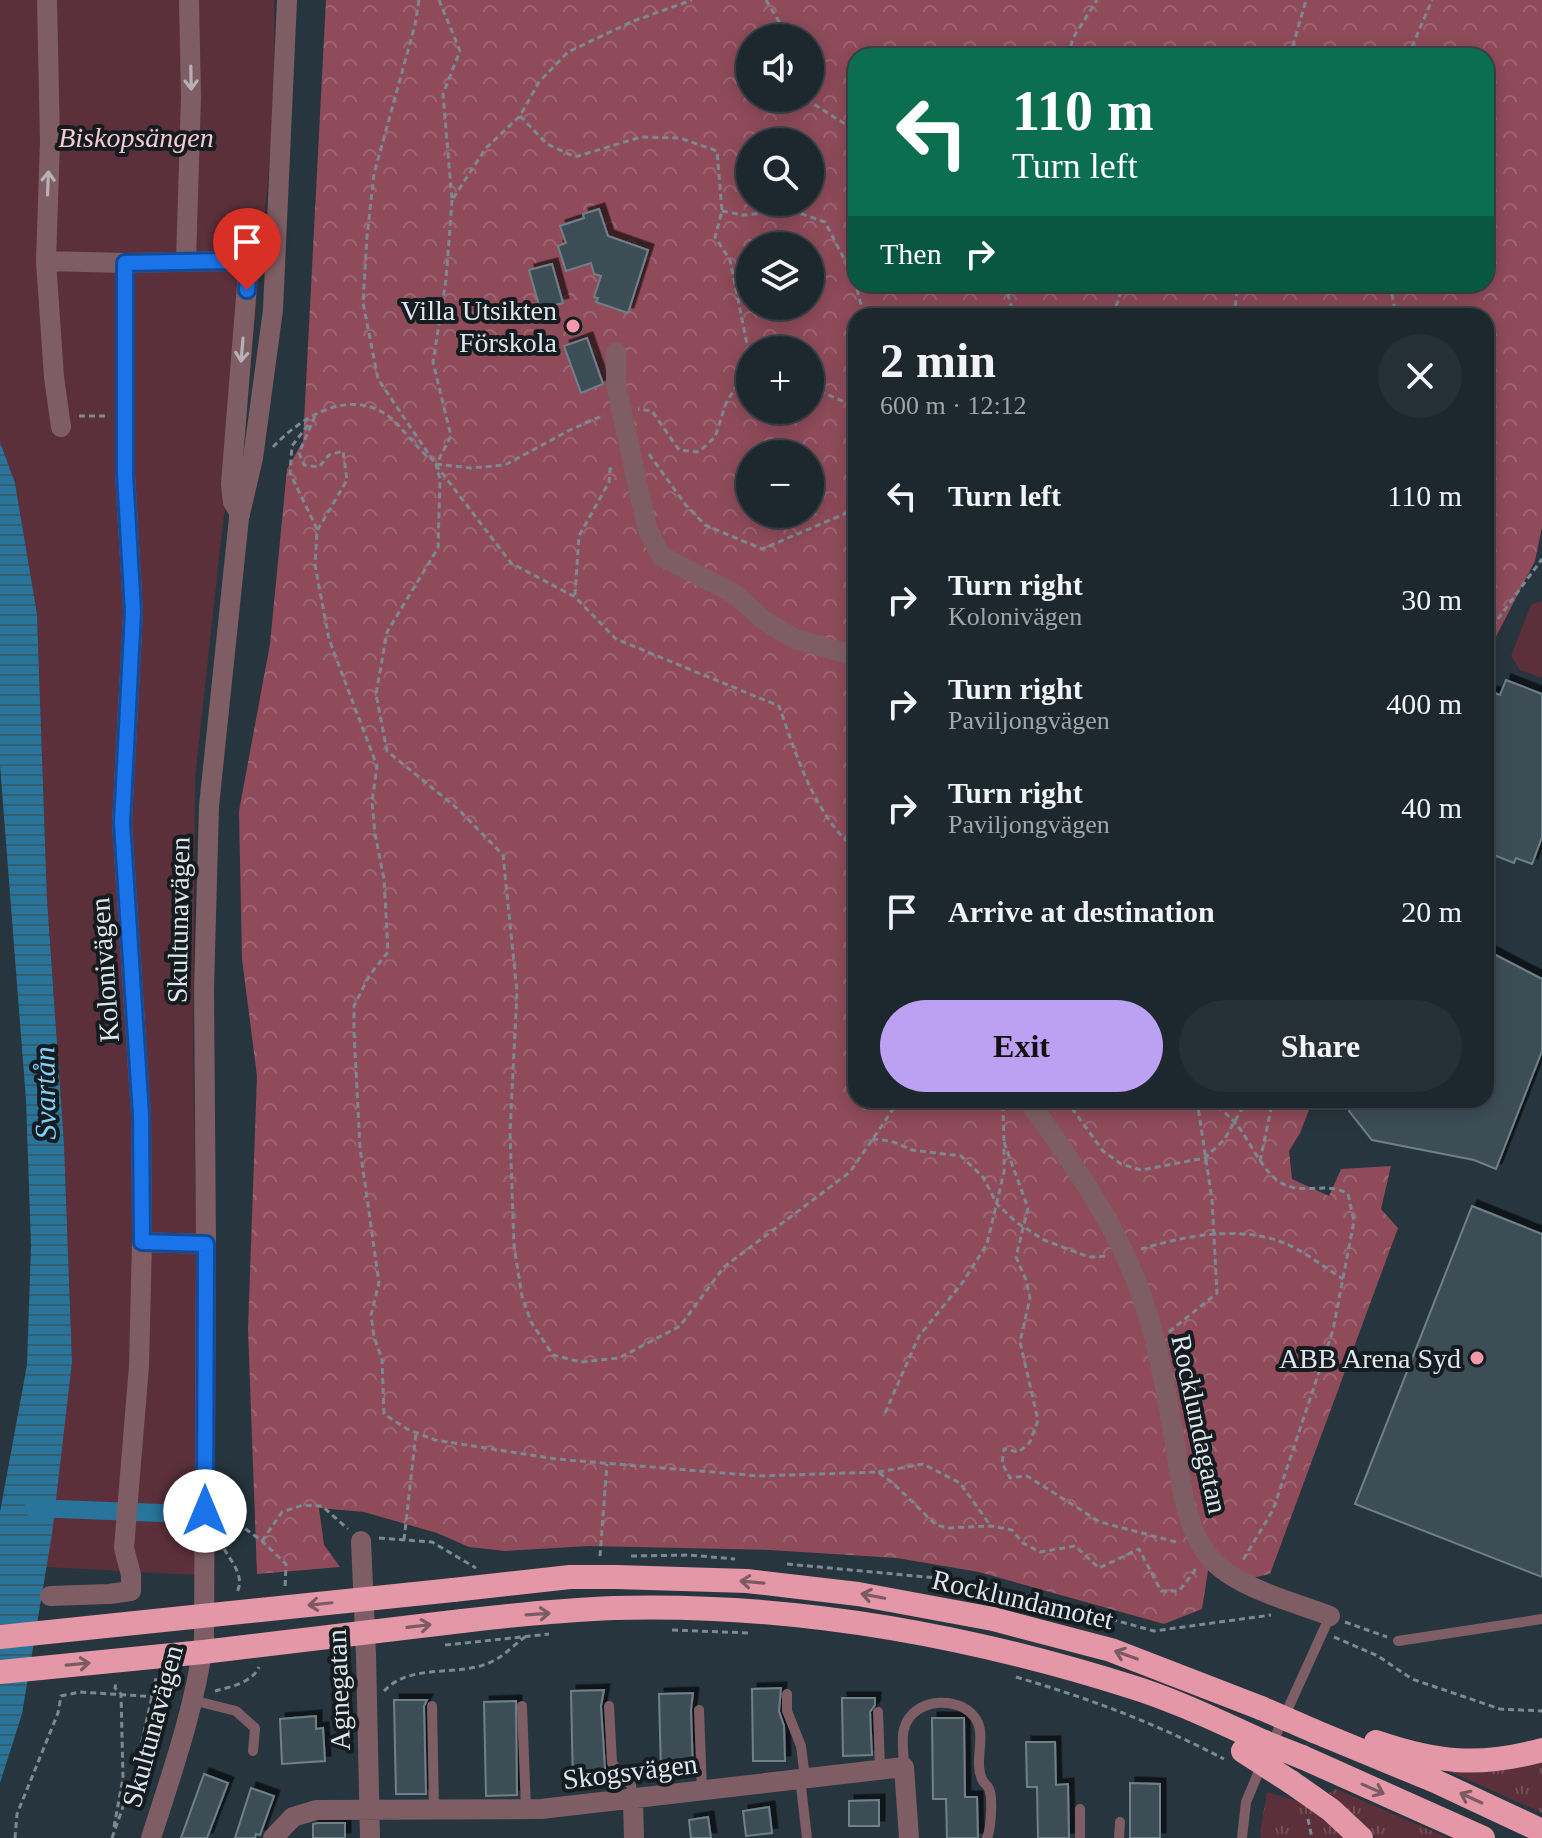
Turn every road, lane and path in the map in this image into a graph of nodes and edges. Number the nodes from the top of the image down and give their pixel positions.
1 (47, 0) edge
2 (189, 0) edge
3 (287, 0) edge
4 (419, 0) edge
5 (439, 0) edge
6 (692, 0) edge
7 (766, 0) edge
8 (1097, 0) edge
9 (1306, 0) edge
10 (1432, 0) edge
11 (781, 24) edge
12 (1070, 48) edge
13 (1292, 48) edge
14 (1411, 48) edge
15 (824, 111) edge
16 (520, 116) junction
17 (848, 126) edge
18 (452, 200) junction
19 (722, 211) junction
20 (46, 261) junction
21 (186, 261) junction
22 (125, 263) junction
23 (848, 266) edge
24 (745, 336) edge
25 (616, 352) dead end
26 (736, 387) edge
27 (824, 393) edge
28 (848, 404) edge
29 (621, 410) junction
30 (124, 416) junction
31 (315, 416) junction
32 (60, 421) joint
33 (272, 436) dead end
34 (632, 460) junction
35 (436, 465) junction
36 (848, 512) edge
37 (240, 514) junction
38 (317, 531) junction
39 (1542, 559) edge
40 (575, 597) junction
41 (1494, 624) edge
42 (848, 654) edge
43 (848, 843) edge
44 (894, 1108) edge
45 (1004, 1108) edge
46 (1033, 1108) edge
47 (1072, 1108) edge
48 (1198, 1108) edge
49 (1218, 1108) edge
50 (1243, 1108) edge
51 (1271, 1108) edge
52 (1236, 1123) junction
53 (872, 1139) junction
54 (1004, 1142) junction
55 (1205, 1158) junction
56 (1260, 1161) junction
57 (997, 1204) junction
58 (1024, 1227) junction
59 (1214, 1234) junction
60 (142, 1242) junction
61 (206, 1244) junction
62 (1125, 1254) junction
63 (1343, 1279) junction
64 (1156, 1344) junction
65 (885, 1413) dead end
66 (416, 1433) junction
67 (607, 1463) junction
68 (878, 1472) junction
69 (218, 1509) dead end
70 (218, 1517) dead end
71 (991, 1526) junction
72 (404, 1540) junction
73 (262, 1541) dead end
74 (361, 1541) junction
75 (221, 1544) dead end
76 (1186, 1546) dead end
77 (600, 1556) dead end
78 (1195, 1562) dead end
79 (476, 1568) dead end
80 (1233, 1576) junction
81 (50, 1596) dead end
82 (205, 1600) junction
83 (1275, 1614) dead end
84 (1542, 1619) edge
85 (1326, 1624) junction
86 (660, 1629) dead end
87 (1154, 1631) dead end
88 (464, 1632) junction
89 (554, 1633) dead end
90 (762, 1634) dead end
91 (0, 1637) edge
92 (525, 1637) junction
93 (1398, 1641) joint
94 (158, 1669) dead end
95 (0, 1672) edge
96 (1008, 1675) dead end
97 (121, 1694) junction
98 (787, 1694) dead end
99 (153, 1696) junction
100 (367, 1697) junction
101 (192, 1700) junction
102 (432, 1706) dead end
103 (522, 1706) dead end
104 (609, 1706) dead end
105 (699, 1710) dead end
106 (1542, 1711) edge
107 (878, 1712) dead end
108 (1316, 1725) junction
109 (1542, 1750) edge
110 (253, 1751) dead end
111 (1243, 1751) junction
112 (893, 1768) junction
113 (803, 1778) junction
114 (702, 1791) junction
115 (633, 1799) junction
116 (526, 1809) junction
117 (1080, 1809) dead end
118 (434, 1810) junction
119 (369, 1811) junction
120 (1303, 1812) dead end
121 (1120, 1822) dead end
122 (1542, 1831) edge
123 (914, 1834) edge
124 (15, 1838) edge
125 (111, 1838) edge
126 (151, 1838) edge
127 (273, 1838) edge
128 (370, 1838) edge
129 (634, 1838) edge
130 (807, 1838) edge
131 (987, 1838) edge
132 (1080, 1838) edge
133 (1119, 1838) edge
134 (1242, 1838) edge
135 (1312, 1838) edge
136 (1361, 1838) edge
137 (1483, 1838) edge

20 -> 1 street
2 -> 21 street
3 - 37 street, Skultunavägen
4 - 35 path
5 - 18 path
6 - 16 path
7 - 11 path
8 - 12 path
9 - 13 path
10 - 14 path
15 - 17 path
16 - 18 path
16 - 19 path
18 - 35 path
19 - 23 path
19 - 24 path
20 - 22 street
20 - 32 street
21 - 22 street
21 -> 37 street
22 - 30 street, Kolonivägen
25 - 29 street
26 - 29 path
27 - 28 path
29 - 34 street
29 - 35 path
30 - 32 path
30 - 60 street, Kolonivägen
31 - 33 path
31 - 35 path
31 - 38 path
31 - 38 path
34 - 36 path
34 - 40 path
34 - 42 street
35 - 40 path
35 - 53 path
37 - 61 street, Skultunavägen
38 - 66 path
39 - 41 path
40 - 43 path
44 - 53 path
45 - 54 path
46 - 62 street, Rocklundagatan
47 - 55 path
48 - 55 path
49 - 52 path
50 - 52 path
51 - 56 path
52 - 55 path
52 - 56 path
53 - 57 path
54 - 57 path
54 - 58 path
55 - 59 path
56 - 63 path
57 - 58 path
57 - 65 path
58 - 62 path
58 - 76 path
59 - 62 path
59 - 63 path
59 - 64 path
60 - 61 street
60 - 81 street, Kolonivägen
61 - 82 street, Skultunavägen
62 - 64 street, Rocklundagatan
63 - 80 path
64 - 80 street, Rocklundagatan
66 - 67 path
66 - 72 path
67 - 68 path
67 - 77 path
68 - 71 path
68 - 71 path
69 - 70 path
71 - 78 path
72 - 74 path
72 - 79 path
73 - 74 path
74 - 100 street, Agnegatan
75 - 82 path
80 - 85 street, Rocklundagatan
82 - 101 street, Skultunavägen
83 - 87 path
84 - 93 lane
85 - 93 path
85 - 106 path
85 - 134 lane
86 - 90 path
88 - 92 path
95 -> 88 highway, bridge
88 -> 111 highway
89 - 92 path
108 -> 91 highway, Rocklundamotet, bridge
92 - 100 path
94 - 99 path
96 - 111 path
97 - 99 path
97 - 124 path
97 - 125 path
98 - 113 lane
99 - 125 path
100 - 119 street, Agnegatan
101 - 110 lane
101 - 126 street, Skultunavägen
102 - 118 lane
103 - 116 lane
104 - 115 lane
105 - 114 lane
107 - 112 lane
108 - 109 highway
122 -> 108 highway
111 - 136 highway, bridge
111 -> 137 highway, bridge
112 - 113 street, Skogsvägen
112 - 123 street
112 - 131 lane
113 - 114 street, Skogsvägen
113 - 130 lane
114 - 115 street, Skogsvägen
115 - 116 street, Skogsvägen
115 - 129 street
116 - 118 street, Skogsvägen
117 - 132 lane
118 - 119 street, Skogsvägen
119 - 127 street, Skogsvägen
119 - 128 street, Agnegatan
120 - 135 path
121 - 133 lane

